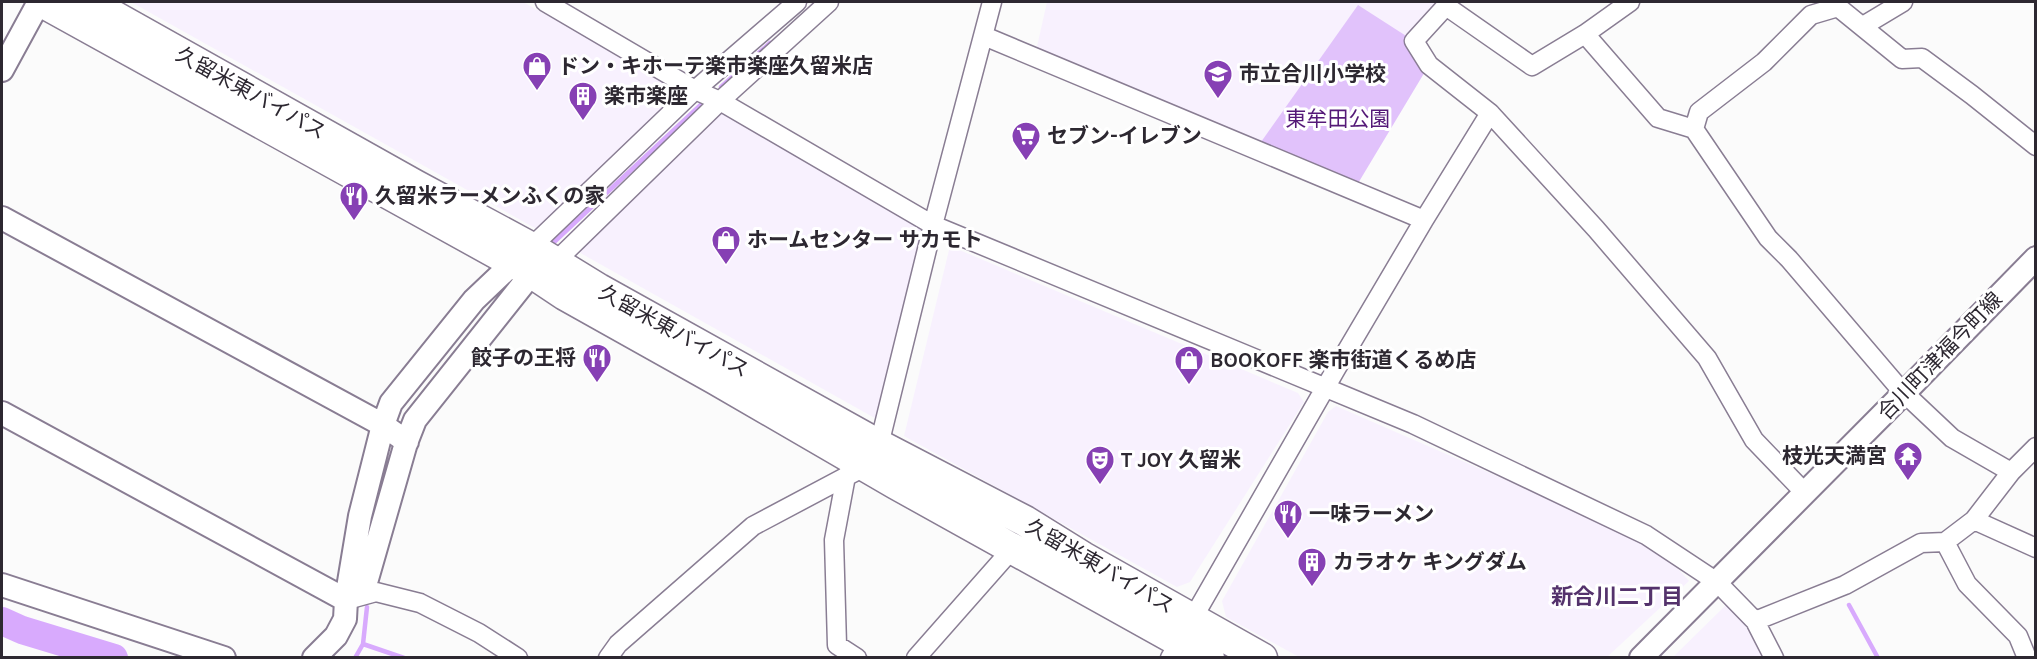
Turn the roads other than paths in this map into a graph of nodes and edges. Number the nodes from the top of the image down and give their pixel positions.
1 (41, 2) edge
2 (89, 2) edge
3 (545, 2) edge
4 (797, 2) edge
5 (829, 2) edge
6 (992, 2) edge
7 (1630, 2) edge
8 (1903, 2) edge
9 (1863, 26) junction
10 (1584, 34) junction
11 (984, 36) junction
12 (2, 70) edge
13 (695, 90) junction
14 (720, 101) junction
15 (1490, 113) junction
16 (1694, 129) junction
17 (2036, 146) edge
18 (2, 218) edge
19 (1424, 220) junction
20 (933, 225) junction
21 (2036, 258) edge
22 (533, 262) junction
23 (1326, 386) junction
24 (1904, 393) junction
25 (2, 412) edge
26 (382, 425) junction
27 (406, 443) junction
28 (2036, 447) edge
29 (864, 463) junction
30 (2011, 472) junction
31 (1805, 492) junction
32 (1974, 520) junction
33 (1945, 542) junction
34 (1013, 548) junction
35 (2036, 548) edge
36 (1717, 582) junction
37 (2, 585) edge
38 (362, 596) junction
39 (1755, 621) junction
40 (1180, 639) edge
41 (224, 657) edge
42 (314, 657) edge
43 (518, 657) edge
44 (608, 657) edge
45 (857, 657) edge
46 (916, 657) edge
47 (1209, 657) edge
48 (1262, 657) edge
49 (1641, 657) edge
50 (1774, 657) edge
51 (2027, 657) edge

1 - 12 street
1 - 22 highway, 久留米東バイパス
2 - 22 highway, 久留米東バイパス
3 - 13 street
4 - 13 street
5 - 14 street
6 - 11 street
7 - 10 street
8 - 9 street
9 - 16 street
9 - 17 street
10 - 15 street
10 - 16 street
11 - 19 street
11 - 20 street
13 - 14 street
13 - 22 street
14 - 20 street
14 - 22 street
15 - 19 street
15 - 31 street
16 - 24 street
18 - 26 street
19 - 23 street
20 - 23 street
20 - 29 street
21 - 24 street, 合川町津福今町線
22 - 26 street
22 - 27 street
22 - 29 highway, 久留米東バイパス
23 - 36 street
23 - 40 street
24 - 30 street
24 - 31 street, 合川町津福今町線
25 - 38 street
26 - 27 street
26 - 38 street
27 - 38 street
28 - 30 street
29 - 34 highway, 久留米東バイパス
29 - 40 highway, 久留米東バイパス
29 - 44 street
29 - 45 street
30 - 32 street
31 - 36 street, 合川町津福今町線
32 - 33 street
32 - 35 street
33 - 39 street
33 - 51 street
34 - 40 highway, 久留米東バイパス
34 - 46 street
36 - 39 street
36 - 49 street, 合川町津福今町線
37 - 41 street
38 - 42 street
38 - 43 street
39 - 50 street
40 - 47 highway, 久留米東バイパス
40 - 48 highway, 久留米東バイパス

